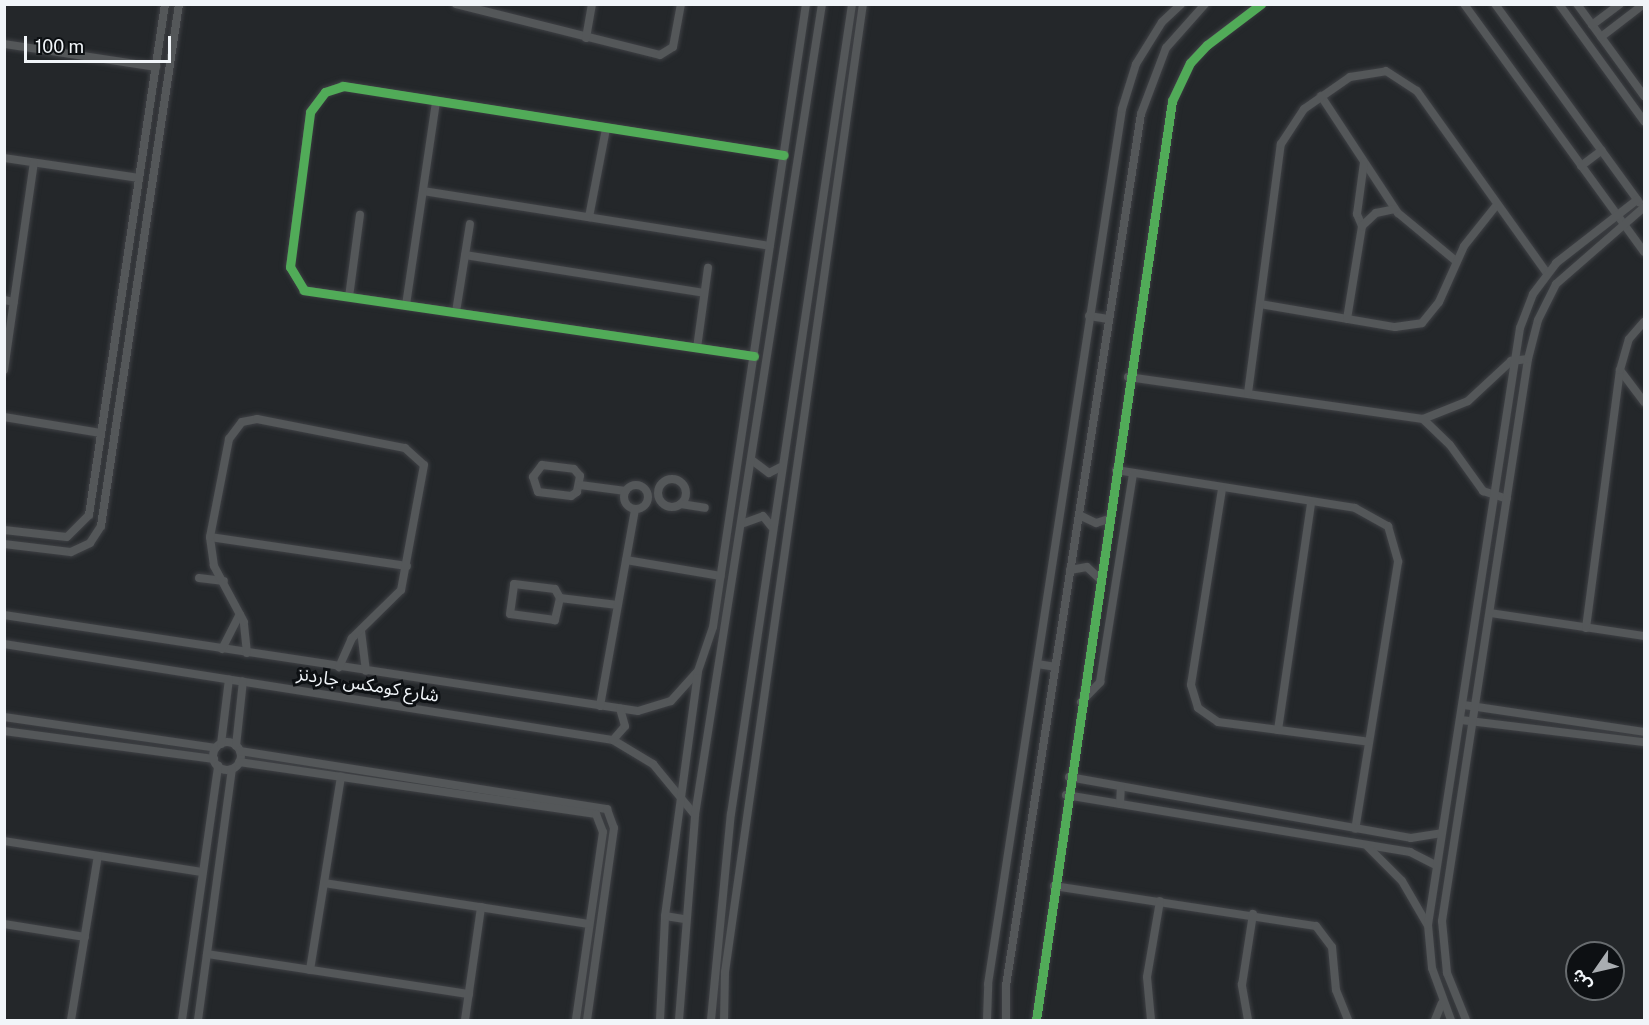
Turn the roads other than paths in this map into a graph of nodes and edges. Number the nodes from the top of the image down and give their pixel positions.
1 (165, 4) edge
2 (179, 4) edge
3 (456, 4) edge
4 (592, 4) edge
5 (681, 4) edge
6 (806, 4) edge
7 (822, 4) edge
8 (852, 4) edge
9 (863, 4) edge
10 (1181, 4) edge
11 (1205, 4) edge
12 (1261, 4) edge
13 (1464, 4) edge
14 (1495, 4) edge
15 (1559, 4) edge
16 (1577, 4) edge
17 (1620, 4) edge
18 (1644, 4) edge
19 (1592, 25) junction
20 (1601, 37) junction
21 (586, 38) junction
22 (4, 44) edge
23 (156, 67) junction
24 (1321, 96) junction
25 (1644, 96) edge
26 (436, 101) junction
27 (1644, 121) edge
28 (606, 129) junction
29 (1602, 150) junction
30 (784, 155) junction
31 (4, 158) edge
32 (1364, 162) junction
33 (34, 163) junction
34 (1581, 166) junction
35 (139, 178) junction
36 (423, 191) junction
37 (1637, 200) junction
38 (1495, 207) junction
39 (1395, 209) junction
40 (1644, 209) edge
41 (360, 215) dead end
42 (1616, 215) junction
43 (589, 217) junction
44 (470, 224) dead end
45 (1623, 224) junction
46 (1362, 226) junction
47 (770, 246) junction
48 (1644, 252) edge
49 (465, 255) junction
50 (1456, 261) junction
51 (708, 268) dead end
52 (1547, 273) junction
53 (704, 293) junction
54 (349, 297) junction
55 (4, 300) edge
56 (14, 302) junction
57 (1260, 304) junction
58 (406, 305) junction
59 (456, 312) junction
60 (1089, 316) junction
61 (1107, 319) junction
62 (1347, 319) junction
63 (1644, 322) edge
64 (697, 348) junction
65 (754, 356) junction
66 (1515, 359) junction
67 (1528, 359) junction
68 (4, 370) edge
69 (1620, 370) junction
70 (1128, 376) junction
71 (1248, 393) junction
72 (1644, 402) edge
73 (4, 417) edge
74 (1423, 419) junction
75 (101, 433) junction
76 (753, 461) junction
77 (781, 467) junction
78 (1116, 470) junction
79 (1133, 474) junction
80 (580, 485) junction
81 (1221, 489) junction
82 (626, 491) junction
83 (647, 492) junction
84 (662, 494) junction
85 (1492, 497) junction
86 (1507, 499) junction
87 (1311, 503) junction
88 (681, 504) junction
89 (705, 508) dead end
90 (635, 509) junction
91 (1079, 514) junction
92 (1109, 519) junction
93 (744, 523) junction
94 (772, 527) junction
95 (4, 530) edge
96 (210, 537) junction
97 (4, 544) edge
98 (626, 560) junction
99 (407, 566) junction
100 (1070, 570) junction
101 (721, 576) junction
102 (200, 578) dead end
103 (1100, 579) junction
104 (224, 581) junction
105 (560, 597) junction
106 (618, 604) junction
107 (1490, 613) junction
108 (240, 614) junction
109 (4, 615) edge
110 (713, 627) junction
111 (727, 628) junction
112 (1586, 628) junction
113 (361, 631) junction
114 (1644, 636) edge
115 (4, 644) edge
116 (222, 649) junction
117 (247, 653) junction
118 (1037, 664) junction
119 (339, 667) junction
120 (1055, 667) junction
121 (366, 670) junction
122 (698, 670) junction
123 (230, 679) junction
124 (243, 681) junction
125 (1081, 702) junction
126 (1464, 705) junction
127 (600, 706) junction
128 (1475, 707) junction
129 (620, 709) junction
130 (4, 717) edge
131 (1461, 720) junction
132 (1473, 721) junction
133 (1278, 730) junction
134 (4, 731) edge
135 (1644, 732) edge
136 (613, 740) junction
137 (1369, 742) junction
138 (1644, 742) edge
139 (218, 746) junction
140 (238, 748) junction
141 (239, 762) junction
142 (216, 763) junction
143 (232, 768) junction
144 (341, 777) junction
145 (1068, 777) junction
146 (1121, 787) junction
147 (1066, 795) junction
148 (680, 798) junction
149 (1120, 804) junction
150 (731, 814) junction
151 (695, 815) junction
152 (747, 818) junction
153 (1355, 829) junction
154 (1378, 833) junction
155 (1442, 833) junction
156 (4, 841) edge
157 (1366, 845) junction
158 (1376, 847) junction
159 (98, 856) junction
160 (1437, 866) junction
161 (203, 872) junction
162 (324, 883) junction
163 (1054, 886) junction
164 (1160, 901) junction
165 (481, 907) junction
166 (1253, 914) junction
167 (664, 916) junction
168 (685, 919) junction
169 (4, 924) edge
170 (589, 924) junction
171 (1428, 925) junction
172 (85, 937) junction
173 (207, 954) junction
174 (310, 969) junction
175 (469, 994) junction
176 (1442, 1003) junction
177 (71, 1020) edge
178 (182, 1020) edge
179 (198, 1020) edge
180 (465, 1020) edge
181 (576, 1020) edge
182 (587, 1020) edge
183 (660, 1020) edge
184 (679, 1020) edge
185 (711, 1020) edge
186 (724, 1020) edge
187 (987, 1020) edge
188 (1006, 1020) edge
189 (1036, 1020) edge
190 (1151, 1020) edge
191 (1248, 1020) edge
192 (1348, 1020) edge
193 (1435, 1020) edge
194 (1451, 1020) edge
195 (1466, 1020) edge

1 - 23 street
2 - 97 street
3 - 21 street
4 - 21 street
5 - 21 street
6 - 30 street
7 - 76 street
8 - 77 street
9 - 152 street
10 - 60 street
11 - 61 street
12 - 70 street
13 - 34 street
14 - 29 street
15 - 27 street
16 - 19 street
17 - 19 street
18 - 20 street
19 - 20 street
20 - 25 street
22 - 23 street
23 - 35 street
24 - 32 street
24 - 38 street
24 - 57 street
26 - 28 street
26 - 36 street
26 - 54 street
28 - 30 street
28 - 43 street
29 - 34 street
29 - 37 street
30 - 47 street
31 - 33 street
32 - 39 street
32 - 46 street
33 - 35 street
33 - 56 street
34 - 42 street
35 - 75 street
36 - 43 street
36 - 58 street
37 - 40 street
37 - 42 street
38 - 50 street
38 - 52 street
39 - 46 street
39 - 50 street
40 - 45 street
41 - 54 street
42 - 45 street
42 - 52 street
43 - 47 street
44 - 49 street
45 - 48 street
45 - 67 street
46 - 62 street
47 - 65 street
49 - 53 street
49 - 59 street
50 - 62 street
51 - 53 street
52 - 66 street
53 - 64 street
54 - 58 street
55 - 56 street
56 - 68 street
57 - 62 street
57 - 71 street
58 - 59 street
59 - 64 street
60 - 61 street
60 - 118 street
61 - 91 street
63 - 69 street
64 - 65 street
65 - 101 street
66 - 67 street
66 - 74 street
66 - 85 street
67 - 86 street
69 - 72 street
69 - 112 street
70 - 71 street
70 - 78 street
71 - 74 street
73 - 75 street
74 - 85 street
75 - 95 street
76 - 77 street
76 - 93 street
77 - 94 street
78 - 79 street
78 - 92 street
79 - 81 street
79 - 125 street
80 - 80 street
80 - 82 street
81 - 87 street
81 - 133 street
82 - 83 street
82 - 90 street
83 - 84 street
83 - 90 street
84 - 88 street
84 - 88 street
85 - 86 street
85 - 126 street
86 - 107 street
87 - 133 street
87 - 137 street
88 - 89 street
90 - 98 street
91 - 92 street
91 - 100 street
92 - 103 street
93 - 94 street
93 - 111 street
94 - 150 street
96 - 99 street
96 - 99 street
96 - 104 street
98 - 101 street
98 - 106 street
99 - 113 street
100 - 103 street
100 - 120 street
101 - 110 street
102 - 104 street
103 - 125 street
104 - 108 street
105 - 105 street
105 - 106 street
106 - 127 street
107 - 112 street
107 - 128 street
108 - 116 street
108 - 117 street
109 - 116 street, شارع كومكس جاردنز
110 - 111 street
110 - 122 street
111 - 151 street
112 - 114 street
113 - 119 street
113 - 121 street
115 - 123 street, شارع كومكس جاردنز
116 - 117 street, شارع كومكس جاردنز
117 - 119 street, شارع كومكس جاردنز
118 - 120 street
118 - 187 street
119 - 121 street, شارع كومكس جاردنز
120 - 188 street
121 - 127 street, شارع كومكس جاردنز
122 - 129 street, شارع كومكس جاردنز
122 - 148 street
123 - 124 street, شارع كومكس جاردنز
123 - 139 street
124 - 136 street, شارع كومكس جاردنز
124 - 140 street
125 - 145 street
126 - 128 street
126 - 131 street
127 - 129 street, شارع كومكس جاردنز
128 - 132 street
128 - 135 street
129 - 136 street
130 - 139 street
131 - 132 street
131 - 155 street
132 - 138 street
132 - 195 street
133 - 137 street
134 - 142 street
136 - 148 street, شارع كومكس جاردنز
137 - 153 street
139 - 140 street
139 - 142 street
140 - 141 street
140 - 182 street
141 - 143 street
141 - 144 street
142 - 143 street
142 - 161 street
143 - 173 street
144 - 162 street
144 - 170 street
145 - 146 street
145 - 147 street
146 - 149 street
146 - 153 street
147 - 149 street
147 - 163 street
148 - 151 street, شارع كومكس جاردنز
148 - 167 street
149 - 157 street
150 - 152 street
150 - 185 street
151 - 168 street
152 - 186 street
153 - 154 street
154 - 155 street
154 - 158 street
155 - 160 street
156 - 159 street
157 - 158 street
157 - 171 street
158 - 160 street
159 - 161 street
159 - 172 street
160 - 171 street
161 - 178 street
162 - 165 street
162 - 174 street
163 - 164 street
163 - 189 street
164 - 166 street
164 - 190 street
165 - 170 street
165 - 175 street
166 - 191 street
166 - 192 street
167 - 168 street
167 - 183 street
168 - 184 street
169 - 172 street
170 - 181 street
171 - 176 street
172 - 177 street
173 - 174 street
173 - 179 street
174 - 175 street
175 - 180 street
176 - 193 street
176 - 194 street

